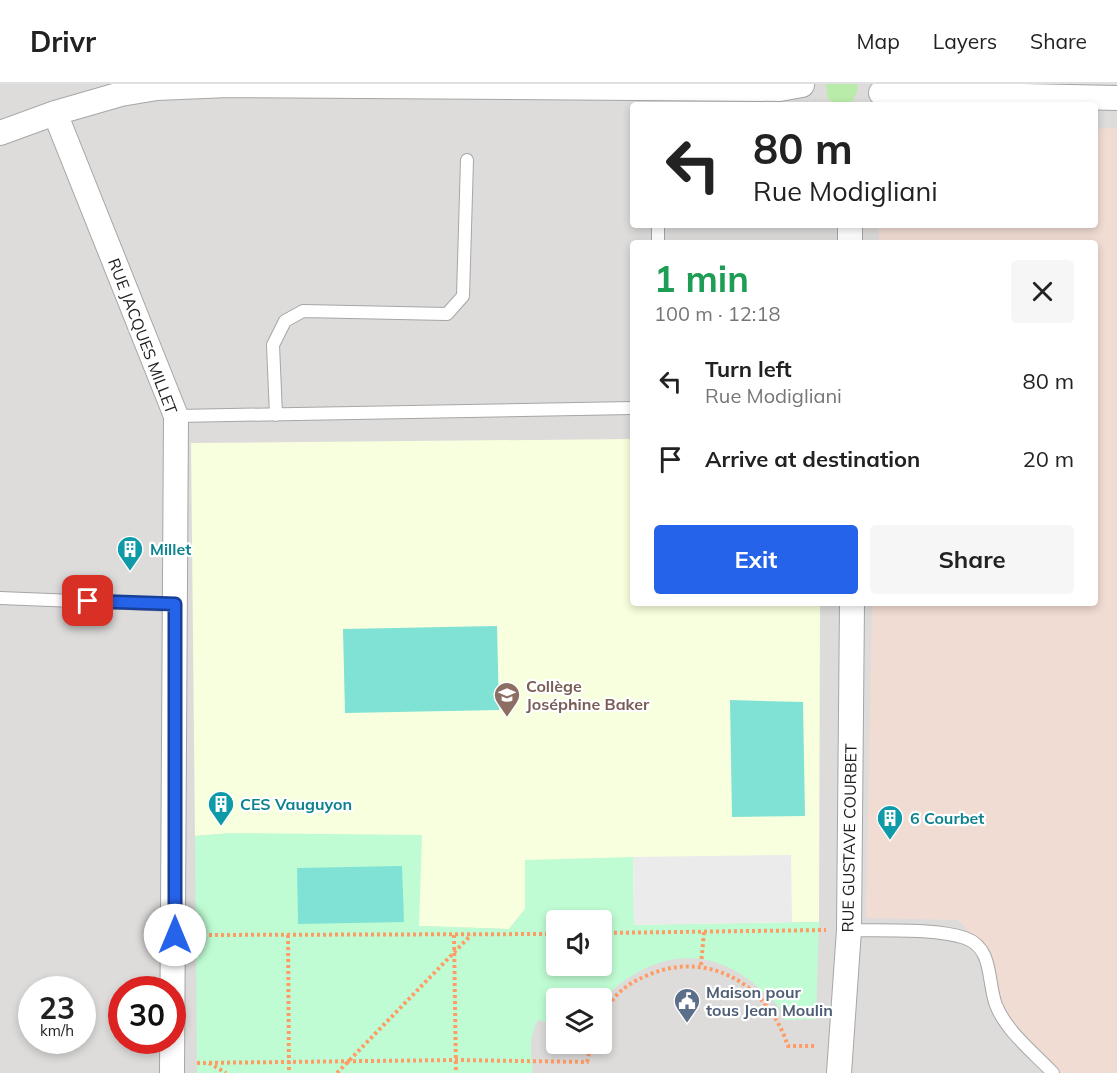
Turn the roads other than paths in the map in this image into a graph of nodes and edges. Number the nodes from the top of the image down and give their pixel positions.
1 (506, 85) edge
2 (803, 91) edge
3 (879, 94) edge
4 (659, 97) edge
5 (1117, 98) edge
6 (54, 113) junction
7 (0, 133) edge
8 (467, 160) dead end
9 (630, 408) edge
10 (276, 415) junction
11 (176, 416) junction
12 (0, 598) edge
13 (175, 604) junction
14 (852, 606) edge
15 (849, 930) junction
16 (172, 1068) edge
17 (839, 1073) edge
18 (1053, 1073) edge

1 - 4 street
1 - 6 street
2 - 4 street
3 - 5 street
6 - 7 street
6 - 11 street, RUE JACQUES MILLET
8 - 10 lane
9 - 10 lane
10 - 11 lane
11 - 13 street, RUE JACQUES MILLET
12 - 13 lane
13 - 16 street, RUE JACQUES MILLET
14 - 15 street, RUE GUSTAVE COURBET
15 - 17 street, RUE GUSTAVE COURBET
15 - 18 lane

